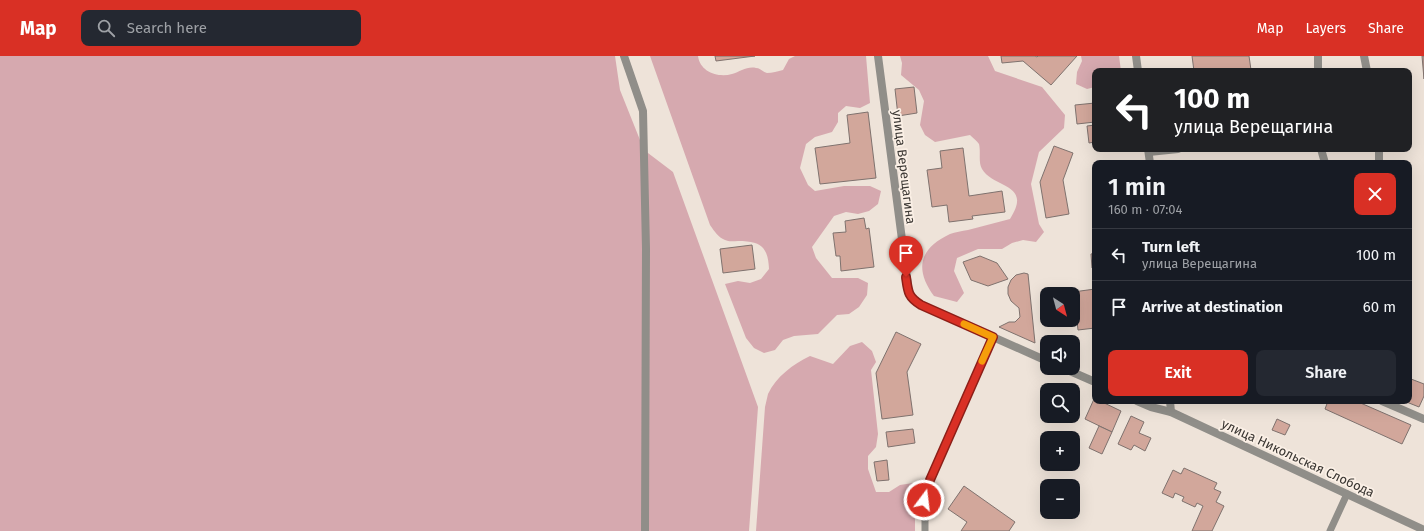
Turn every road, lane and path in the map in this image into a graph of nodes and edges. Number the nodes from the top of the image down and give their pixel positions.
1 (624, 56) edge
2 (878, 56) edge
3 (1136, 56) edge
4 (1318, 56) edge
5 (1364, 56) edge
6 (1138, 68) edge
7 (1318, 68) edge
8 (1366, 68) edge
9 (993, 337) junction
10 (1040, 358) edge
11 (1079, 375) edge
12 (1092, 381) edge
13 (1144, 404) edge
14 (1170, 404) edge
15 (1389, 404) edge
16 (1171, 412) junction
17 (1424, 419) edge
18 (1347, 494) junction
19 (1424, 530) edge
20 (645, 531) edge
21 (925, 531) edge
22 (1330, 531) edge

1 - 20 street
2 - 9 street, улица Верещагина
3 - 6 street
4 - 7 street
5 - 8 street
9 - 10 street, улица Верещагина
9 - 21 lane
11 - 12 street
13 - 16 street
14 - 16 street
15 - 17 street
16 - 18 street, улица Никольская Слобода
18 - 19 street, улица Никольская Слобода
18 - 22 lane

